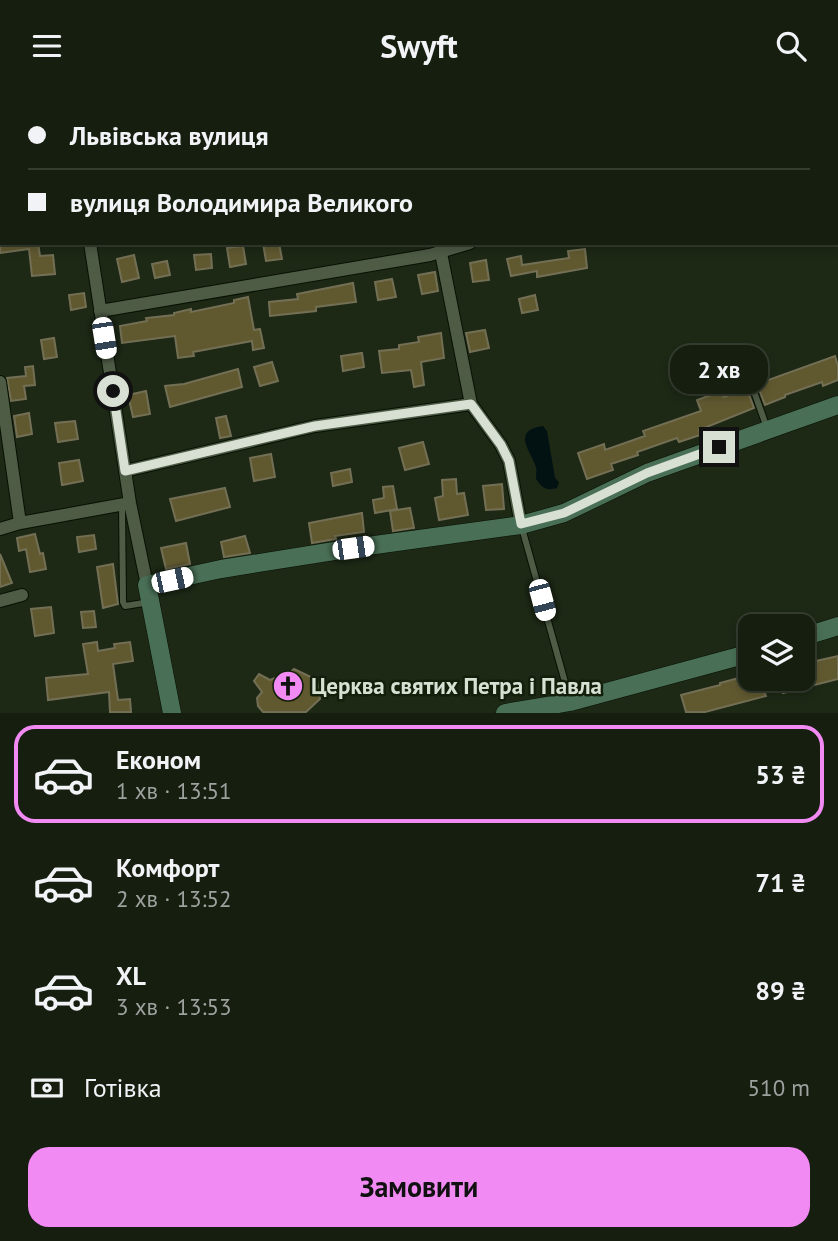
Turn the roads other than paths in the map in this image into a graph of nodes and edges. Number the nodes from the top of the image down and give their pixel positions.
1 (90, 245) edge
2 (459, 245) edge
3 (432, 250) edge
4 (100, 311) junction
5 (742, 358) dead end
6 (0, 382) edge
7 (471, 404) junction
8 (838, 405) edge
9 (767, 430) junction
10 (125, 471) junction
11 (126, 504) junction
12 (20, 523) junction
13 (521, 524) junction
14 (0, 529) edge
15 (149, 594) junction
16 (22, 595) dead end
17 (0, 601) edge
18 (838, 626) edge
19 (815, 633) edge
20 (738, 657) edge
21 (572, 707) edge
22 (172, 712) edge
23 (505, 712) edge

1 - 4 street
2 - 3 street
3 - 4 street
3 - 7 street
4 - 10 street
5 - 9 lane
6 - 12 street
7 - 10 street
7 - 13 street
8 - 9 street
9 - 13 street
10 - 11 street
11 - 12 street
11 - 15 street
11 - 15 lane
12 - 14 street
13 - 15 street
13 - 21 lane
15 - 22 street
16 - 17 street
18 - 19 street
20 - 21 street
21 - 23 street

